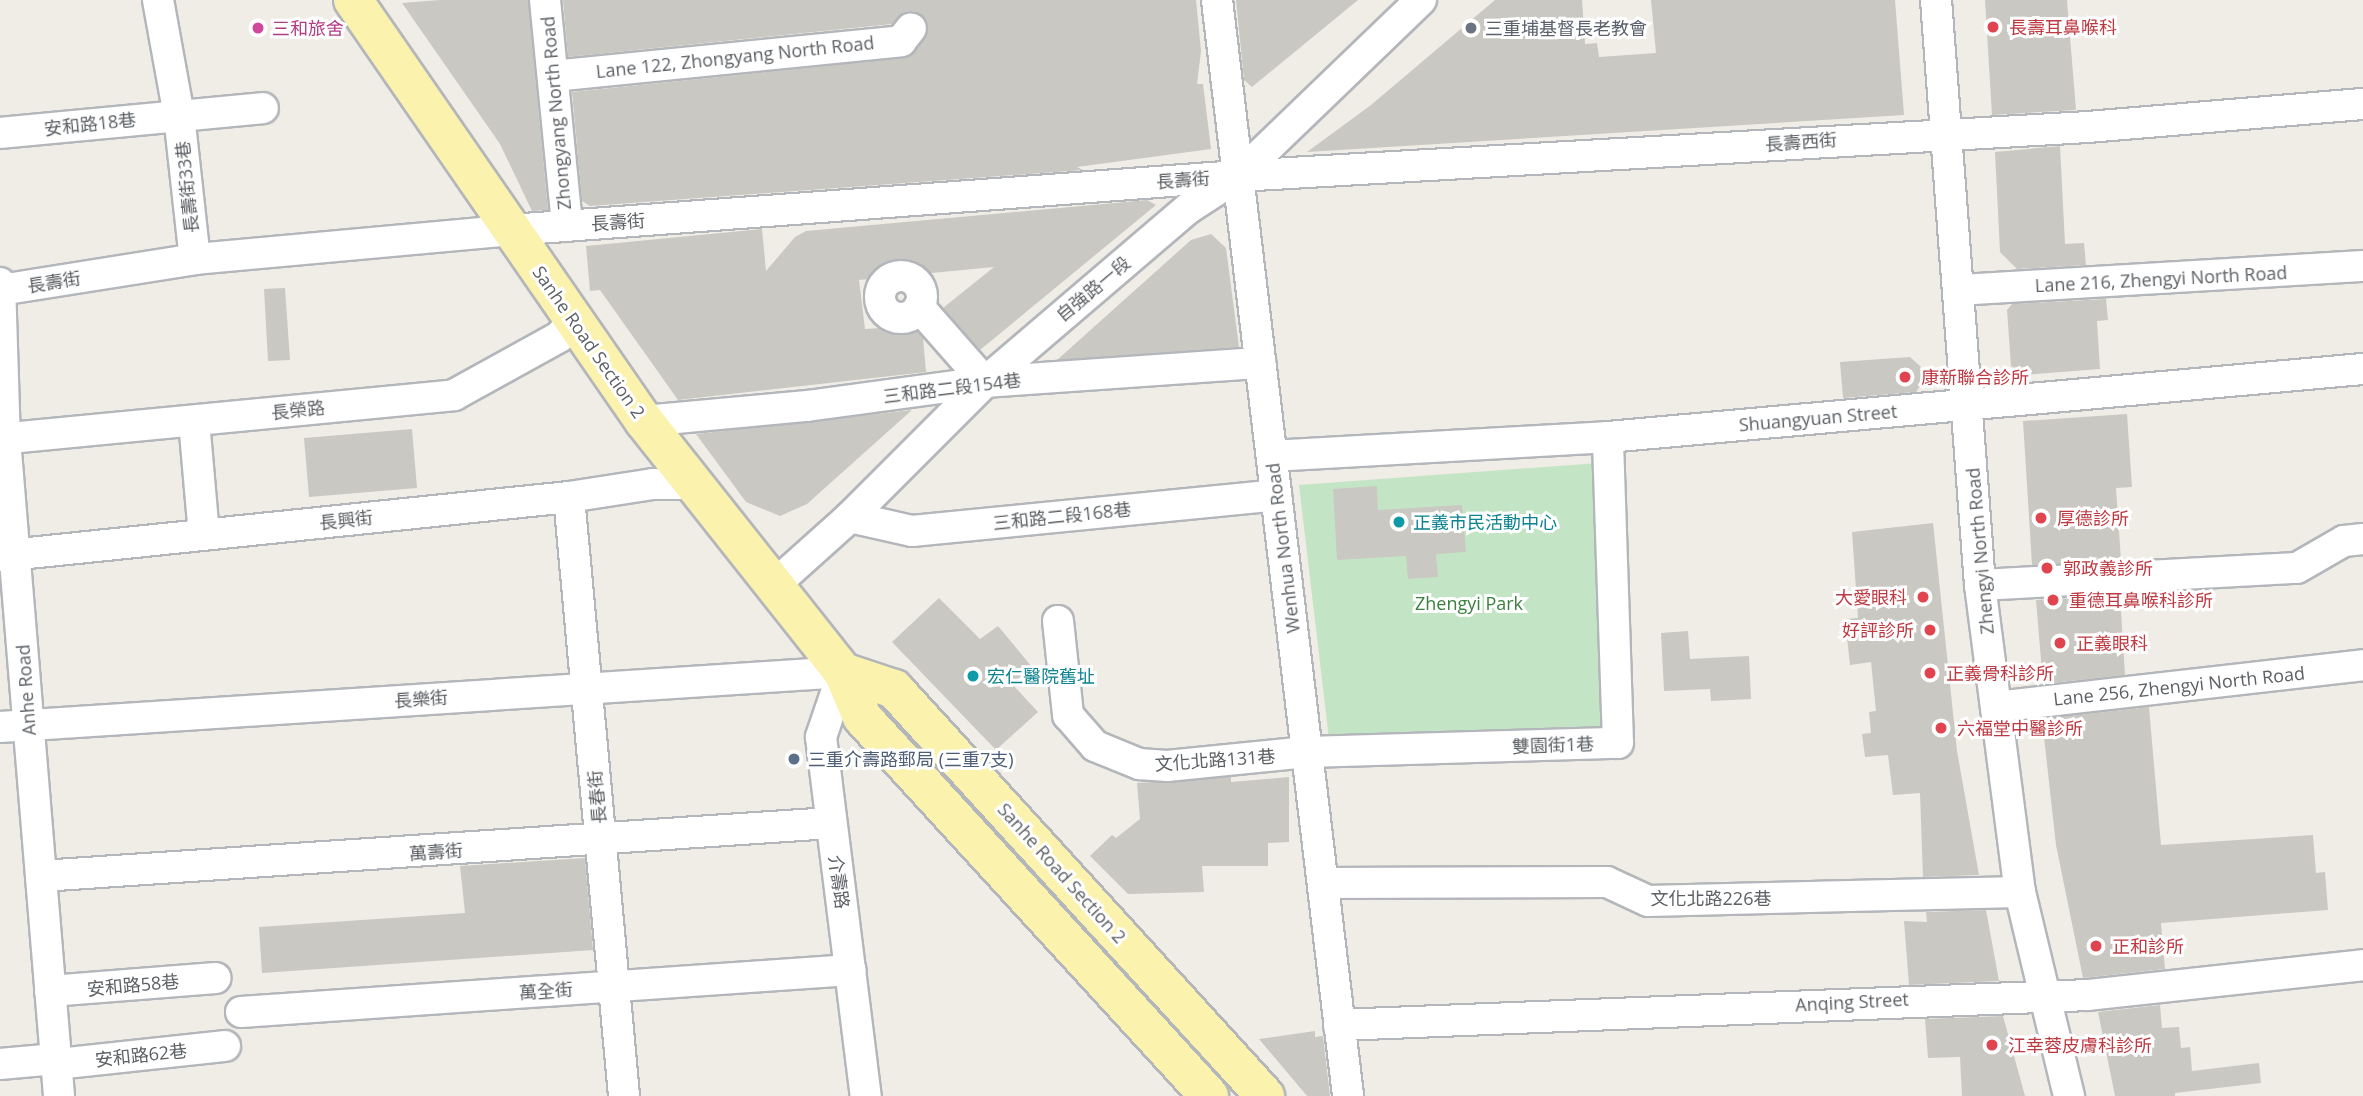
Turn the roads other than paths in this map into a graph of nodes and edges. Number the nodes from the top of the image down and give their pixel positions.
1 (158, 0) edge
2 (353, 0) edge
3 (545, 0) edge
4 (1217, 0) edge
5 (1421, 0) edge
6 (1936, 0) edge
7 (911, 27) dead end
8 (553, 76) junction
9 (2363, 104) edge
10 (263, 108) dead end
11 (179, 115) junction
12 (0, 133) edge
13 (1947, 133) junction
14 (1238, 176) junction
15 (567, 226) junction
16 (511, 230) junction
17 (195, 259) junction
18 (2363, 266) edge
19 (0, 283) edge
20 (0, 290) edge
21 (1959, 290) junction
22 (919, 307) dead end
23 (574, 320) junction
24 (1261, 363) junction
25 (2363, 369) edge
26 (985, 382) junction
27 (1968, 405) junction
28 (194, 421) junction
29 (644, 421) junction
30 (1608, 436) junction
31 (2, 439) edge
32 (1272, 456) junction
33 (692, 484) junction
34 (1276, 495) junction
35 (569, 497) junction
36 (850, 517) junction
37 (204, 535) junction
38 (2363, 539) edge
39 (8, 556) edge
40 (1980, 584) junction
41 (772, 587) junction
42 (1058, 621) dead end
43 (2363, 665) edge
44 (843, 672) junction
45 (587, 689) junction
46 (1996, 707) junction
47 (14, 726) edge
48 (1307, 752) junction
49 (830, 823) junction
50 (601, 841) junction
51 (41, 876) junction
52 (1322, 883) junction
53 (2020, 892) junction
54 (2363, 965) edge
55 (851, 970) junction
56 (215, 978) dead end
57 (614, 986) junction
58 (50, 992) junction
59 (2045, 993) junction
60 (241, 1012) dead end
61 (1339, 1025) junction
62 (225, 1046) dead end
63 (56, 1061) junction
64 (0, 1063) edge
65 (1261, 1095) edge
66 (59, 1096) edge
67 (624, 1096) edge
68 (866, 1096) edge
69 (1209, 1096) edge
70 (1348, 1096) edge
71 (2069, 1096) edge

1 - 11 street, 長壽街33巷
2 - 16 main road, Sanhe Road Section 2
3 - 8 street, Zhongyang North Road
4 - 14 street, Wenhua North Road
5 - 14 street, 自強路一段
6 - 13 street, Zhengyi North Road
7 - 8 street, Lane 122, Zhongyang North Road
8 - 15 street, Zhongyang North Road
9 - 13 street, 長壽西街
10 - 11 street, 安和路18巷
11 - 12 street, 安和路18巷
11 - 17 street, 長壽街33巷
13 - 14 street, 長壽西街
13 - 21 street, Zhengyi North Road
14 - 15 street, 長壽街
14 - 24 street, Wenhua North Road
14 - 26 street, 自強路一段
15 - 16 street, 長壽街
16 - 17 street, 長壽街
16 - 23 main road, Sanhe Road Section 2
17 - 20 street, 長壽街
18 - 21 street, Lane 216, Zhengyi North Road
19 - 20 street, Anhe Road
20 - 31 street, Anhe Road
21 - 27 street, Zhengyi North Road
22 - 26 street
23 - 28 street, 長榮路
23 - 29 main road, Sanhe Road Section 2
24 - 26 street, 三和路二段154巷
24 - 32 street, Wenhua North Road
25 - 27 street, Shuangyuan Street
26 - 29 street, 三和路二段154巷
26 - 36 street, 自強路一段
27 - 30 street, Shuangyuan Street
27 - 40 street, Zhengyi North Road
28 - 31 street, 長榮路
28 - 37 street
29 - 33 main road, Sanhe Road Section 2
30 - 32 street, Shuangyuan Street
30 - 48 street, 雙園街1巷
31 - 39 street, Anhe Road
32 - 34 street, Wenhua North Road
33 - 35 street, 長興街
33 - 41 main road, Sanhe Road Section 2
34 - 36 street, 三和路二段168巷
34 - 48 street, Wenhua North Road
35 - 37 street, 長興街
35 - 45 street, 長春街
36 - 41 street, 自強路一段
37 - 39 street, 長興街
38 - 40 street
39 - 47 street, Anhe Road
40 - 46 street, Zhengyi North Road
41 - 44 main road, Sanhe Road Section 2
42 - 48 street, 文化北路131巷
43 - 46 street, Lane 256, Zhengyi North Road
44 - 45 street, 長樂街
44 - 49 street, 介壽路
44 - 65 main road, Sanhe Road Section 2
44 - 69 main road, Sanhe Road Section 2
45 - 47 street, 長樂街
45 - 50 street, 長春街
46 - 53 street, Zhengyi North Road
47 - 51 street, Anhe Road
48 - 52 street, Wenhua North Road
49 - 50 street, 萬壽街
49 - 55 street, 介壽路
50 - 51 street, 萬壽街
50 - 57 street, 長春街
51 - 58 street, Anhe Road
52 - 53 street, 文化北路226巷
52 - 61 street, Wenhua North Road
53 - 59 street, Zhengyi North Road
54 - 59 street, Anqing Street
55 - 57 street, 萬全街
55 - 68 street, 介壽路
56 - 58 street, 安和路58巷
57 - 60 street, 萬全街
57 - 67 street, 長春街
58 - 63 street, Anhe Road
59 - 61 street, Anqing Street
59 - 71 street, Zhengyi North Road
61 - 70 street, Wenhua North Road
62 - 63 street, 安和路62巷
63 - 64 street
63 - 66 street, Anhe Road

